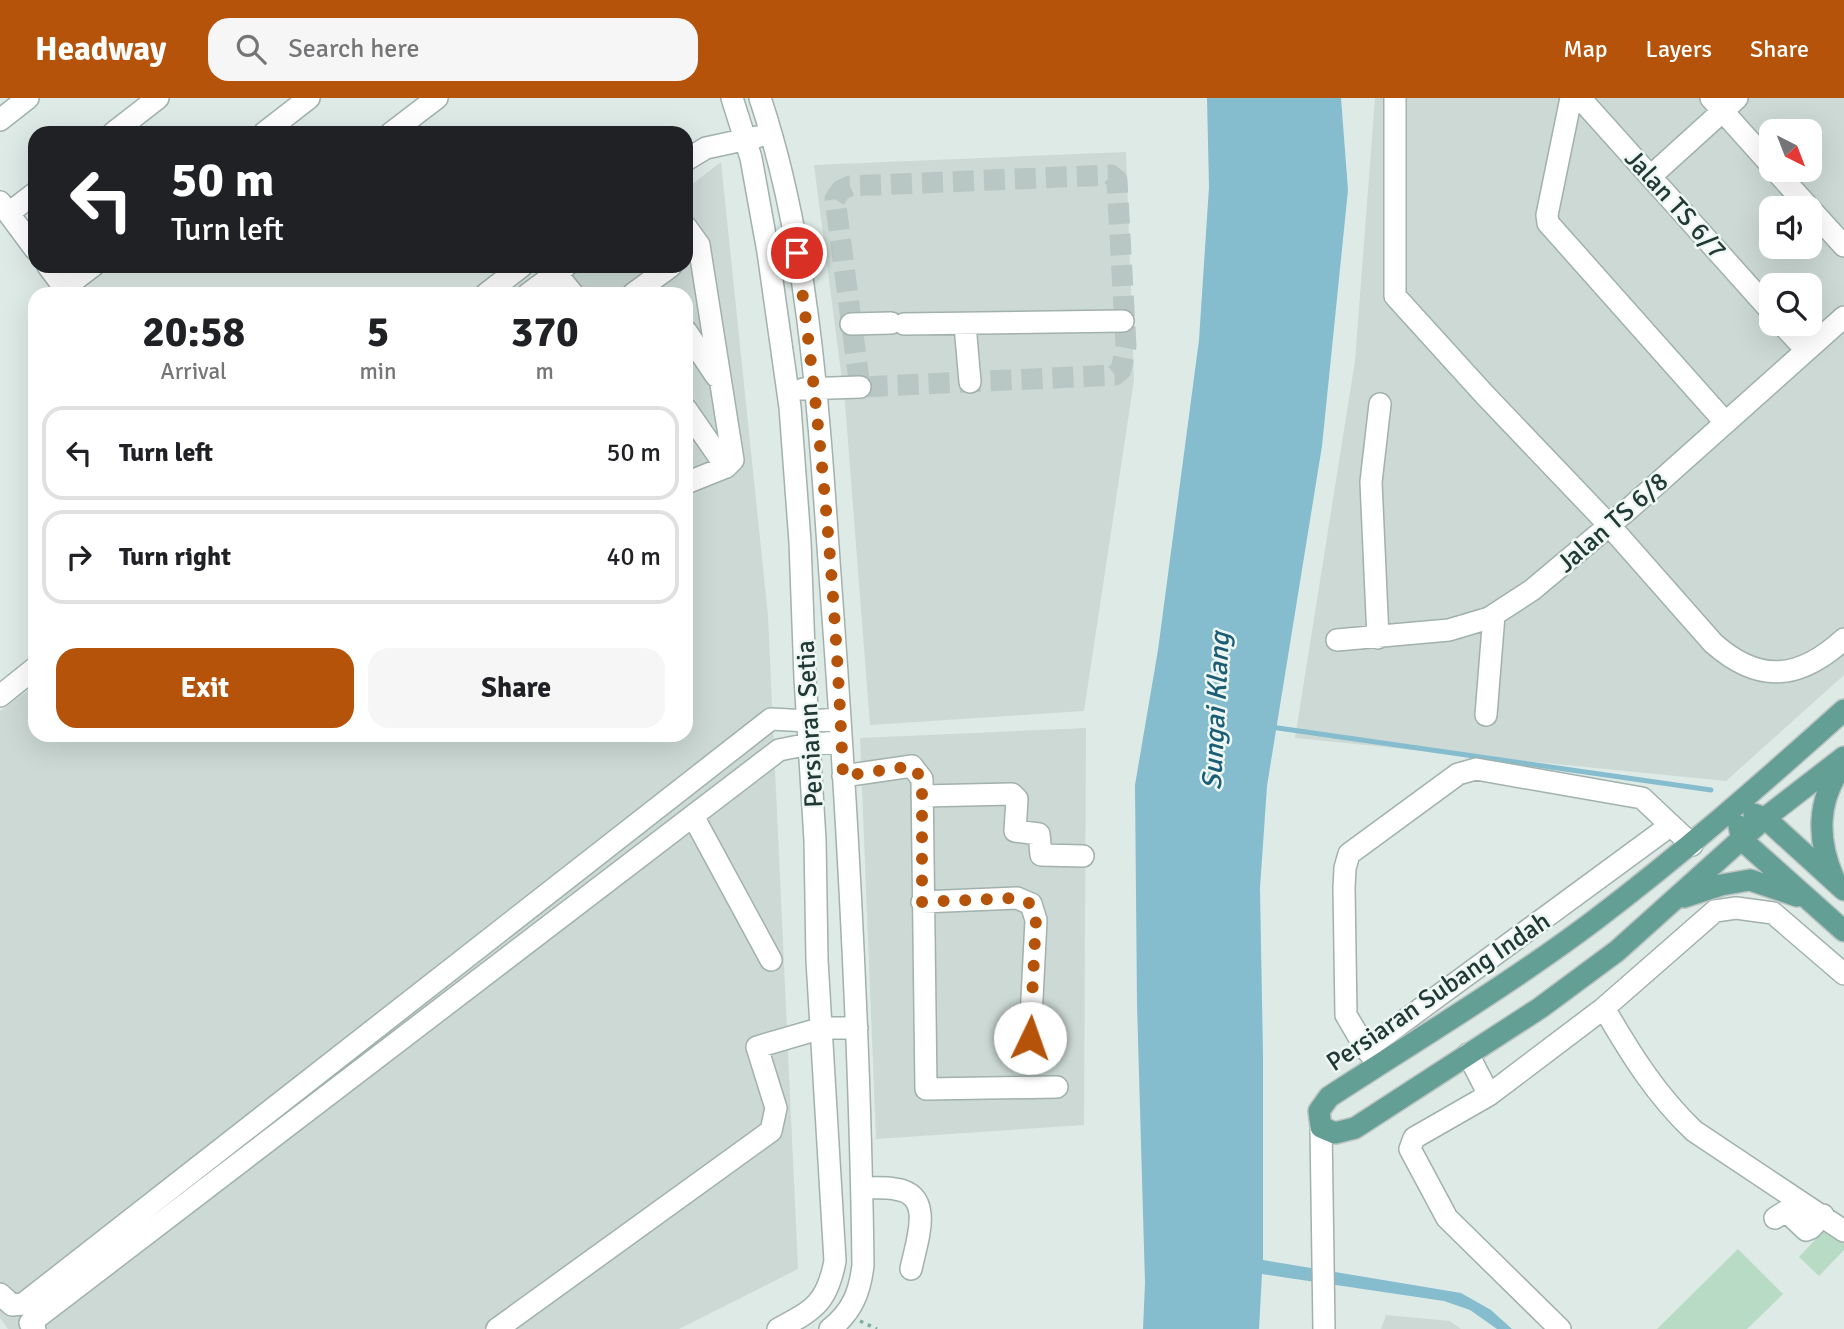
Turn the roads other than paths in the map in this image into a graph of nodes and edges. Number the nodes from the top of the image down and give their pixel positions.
1 (28, 98) edge
2 (158, 98) edge
3 (309, 98) edge
4 (437, 98) edge
5 (732, 98) edge
6 (760, 98) edge
7 (1395, 98) edge
8 (1572, 98) edge
9 (1580, 98) edge
10 (1724, 102) edge
11 (0, 120) edge
12 (122, 126) edge
13 (273, 126) edge
14 (400, 126) edge
15 (772, 134) junction
16 (745, 139) junction
17 (1759, 149) edge
18 (693, 156) edge
19 (1651, 176) junction
20 (1786, 182) edge
21 (28, 196) edge
22 (4, 207) edge
23 (28, 240) edge
24 (1844, 246) edge
25 (693, 250) edge
26 (85, 273) edge
27 (513, 273) edge
28 (556, 273) edge
29 (70, 287) edge
30 (495, 287) edge
31 (537, 287) edge
32 (1759, 298) edge
33 (1844, 317) edge
34 (1124, 321) dead end
35 (852, 324) dead end
36 (965, 325) junction
37 (1793, 336) edge
38 (693, 342) edge
39 (1806, 350) junction
40 (970, 382) dead end
41 (721, 384) junction
42 (860, 387) dead end
43 (814, 388) junction
44 (787, 390) junction
45 (1380, 404) dead end
46 (693, 419) edge
47 (1725, 422) junction
48 (726, 467) junction
49 (693, 480) edge
50 (1609, 525) junction
51 (1494, 615) junction
52 (1378, 638) junction
53 (1844, 639) edge
54 (1337, 640) dead end
55 (28, 674) edge
56 (0, 696) edge
57 (1844, 710) edge
58 (1486, 715) dead end
59 (840, 719) junction
60 (808, 721) junction
61 (841, 742) junction
62 (809, 744) junction
63 (1844, 757) edge
64 (1844, 764) edge
65 (843, 776) junction
66 (922, 796) junction
67 (1735, 807) junction
68 (693, 816) junction
69 (1765, 818) junction
70 (1671, 825) junction
71 (1742, 840) junction
72 (1692, 845) junction
73 (1083, 856) dead end
74 (1840, 886) edge
75 (1674, 901) junction
76 (1809, 901) junction
77 (922, 902) junction
78 (1844, 931) edge
79 (771, 960) dead end
80 (1844, 974) edge
81 (1604, 1008) junction
82 (822, 1028) junction
83 (857, 1028) junction
84 (1030, 1038) dead end
85 (1468, 1054) junction
86 (1373, 1056) junction
87 (1057, 1087) dead end
88 (1489, 1095) junction
89 (1321, 1126) junction
90 (862, 1188) junction
91 (1823, 1215) junction
92 (1775, 1218) dead end
93 (1844, 1231) edge
94 (911, 1269) dead end
95 (0, 1294) edge
96 (825, 1294) junction
97 (847, 1312) junction
98 (35, 1329) edge
99 (497, 1329) edge
100 (778, 1329) edge
101 (830, 1329) edge
102 (1324, 1329) edge
103 (1560, 1329) edge

1 - 11 street
2 - 12 street
3 - 13 street
4 - 14 street
5 - 16 street, Persiaran Setia
6 - 15 street, Persiaran Setia
7 - 50 street
8 - 47 street
9 - 19 street, Jalan TS 6/7
10 - 17 street
10 - 19 street
15 - 16 street
15 - 43 street, Persiaran Setia
16 - 18 street
16 - 44 street, Persiaran Setia
19 - 32 street, Jalan TS 6/7
20 - 24 street
21 - 22 street
22 - 23 street
25 - 41 street
26 - 29 street
27 - 30 street
28 - 31 street
33 - 39 street, Jalan TS 6/8
34 - 36 street
35 - 36 street
36 - 40 street
37 - 39 street
38 - 41 street
39 - 47 street, Jalan TS 6/8
41 - 48 street
42 - 43 street
43 - 44 street
43 - 59 street, Persiaran Setia
44 - 60 street, Persiaran Setia
45 - 52 street
46 - 48 street
47 - 50 street, Jalan TS 6/8
48 - 49 street
50 - 51 street, Jalan TS 6/8
50 - 53 street
51 - 52 street, Jalan TS 6/8
51 - 58 street
52 - 54 street, Jalan TS 6/8
55 - 56 street
57 - 67 main road, Persiaran Subang Indah
59 - 60 street
59 - 61 street, Persiaran Setia
60 - 62 street, Persiaran Setia
60 - 95 street
61 - 62 street
61 - 65 street, Persiaran Setia
62 - 68 street
62 - 82 street, Persiaran Setia
63 - 69 main road
64 - 74 main road
65 - 66 street
65 - 83 street, Persiaran Setia
66 - 73 street
66 - 77 street
67 - 69 main road
67 - 71 main road
67 - 72 main road, Persiaran Subang Indah
68 - 79 street
68 - 98 street
69 - 71 main road
69 - 74 main road
70 - 72 street
70 - 86 street
70 - 86 street
71 - 75 main road
71 - 76 main road
72 - 86 main road, Persiaran Subang Indah
75 - 76 main road
75 - 85 main road
76 - 78 main road
77 - 84 street
77 - 87 street
80 - 81 street
81 - 88 street
81 - 91 street
82 - 83 street
82 - 96 street, Persiaran Setia
82 - 99 street
83 - 90 street, Persiaran Setia
85 - 88 street
85 - 89 main road
86 - 89 main road, Persiaran Subang Indah
88 - 103 street
89 - 102 street
90 - 94 street
90 - 97 street, Persiaran Setia
91 - 92 street
91 - 93 street
96 - 97 street
96 - 100 street, Persiaran Setia
97 - 101 street, Persiaran Setia

